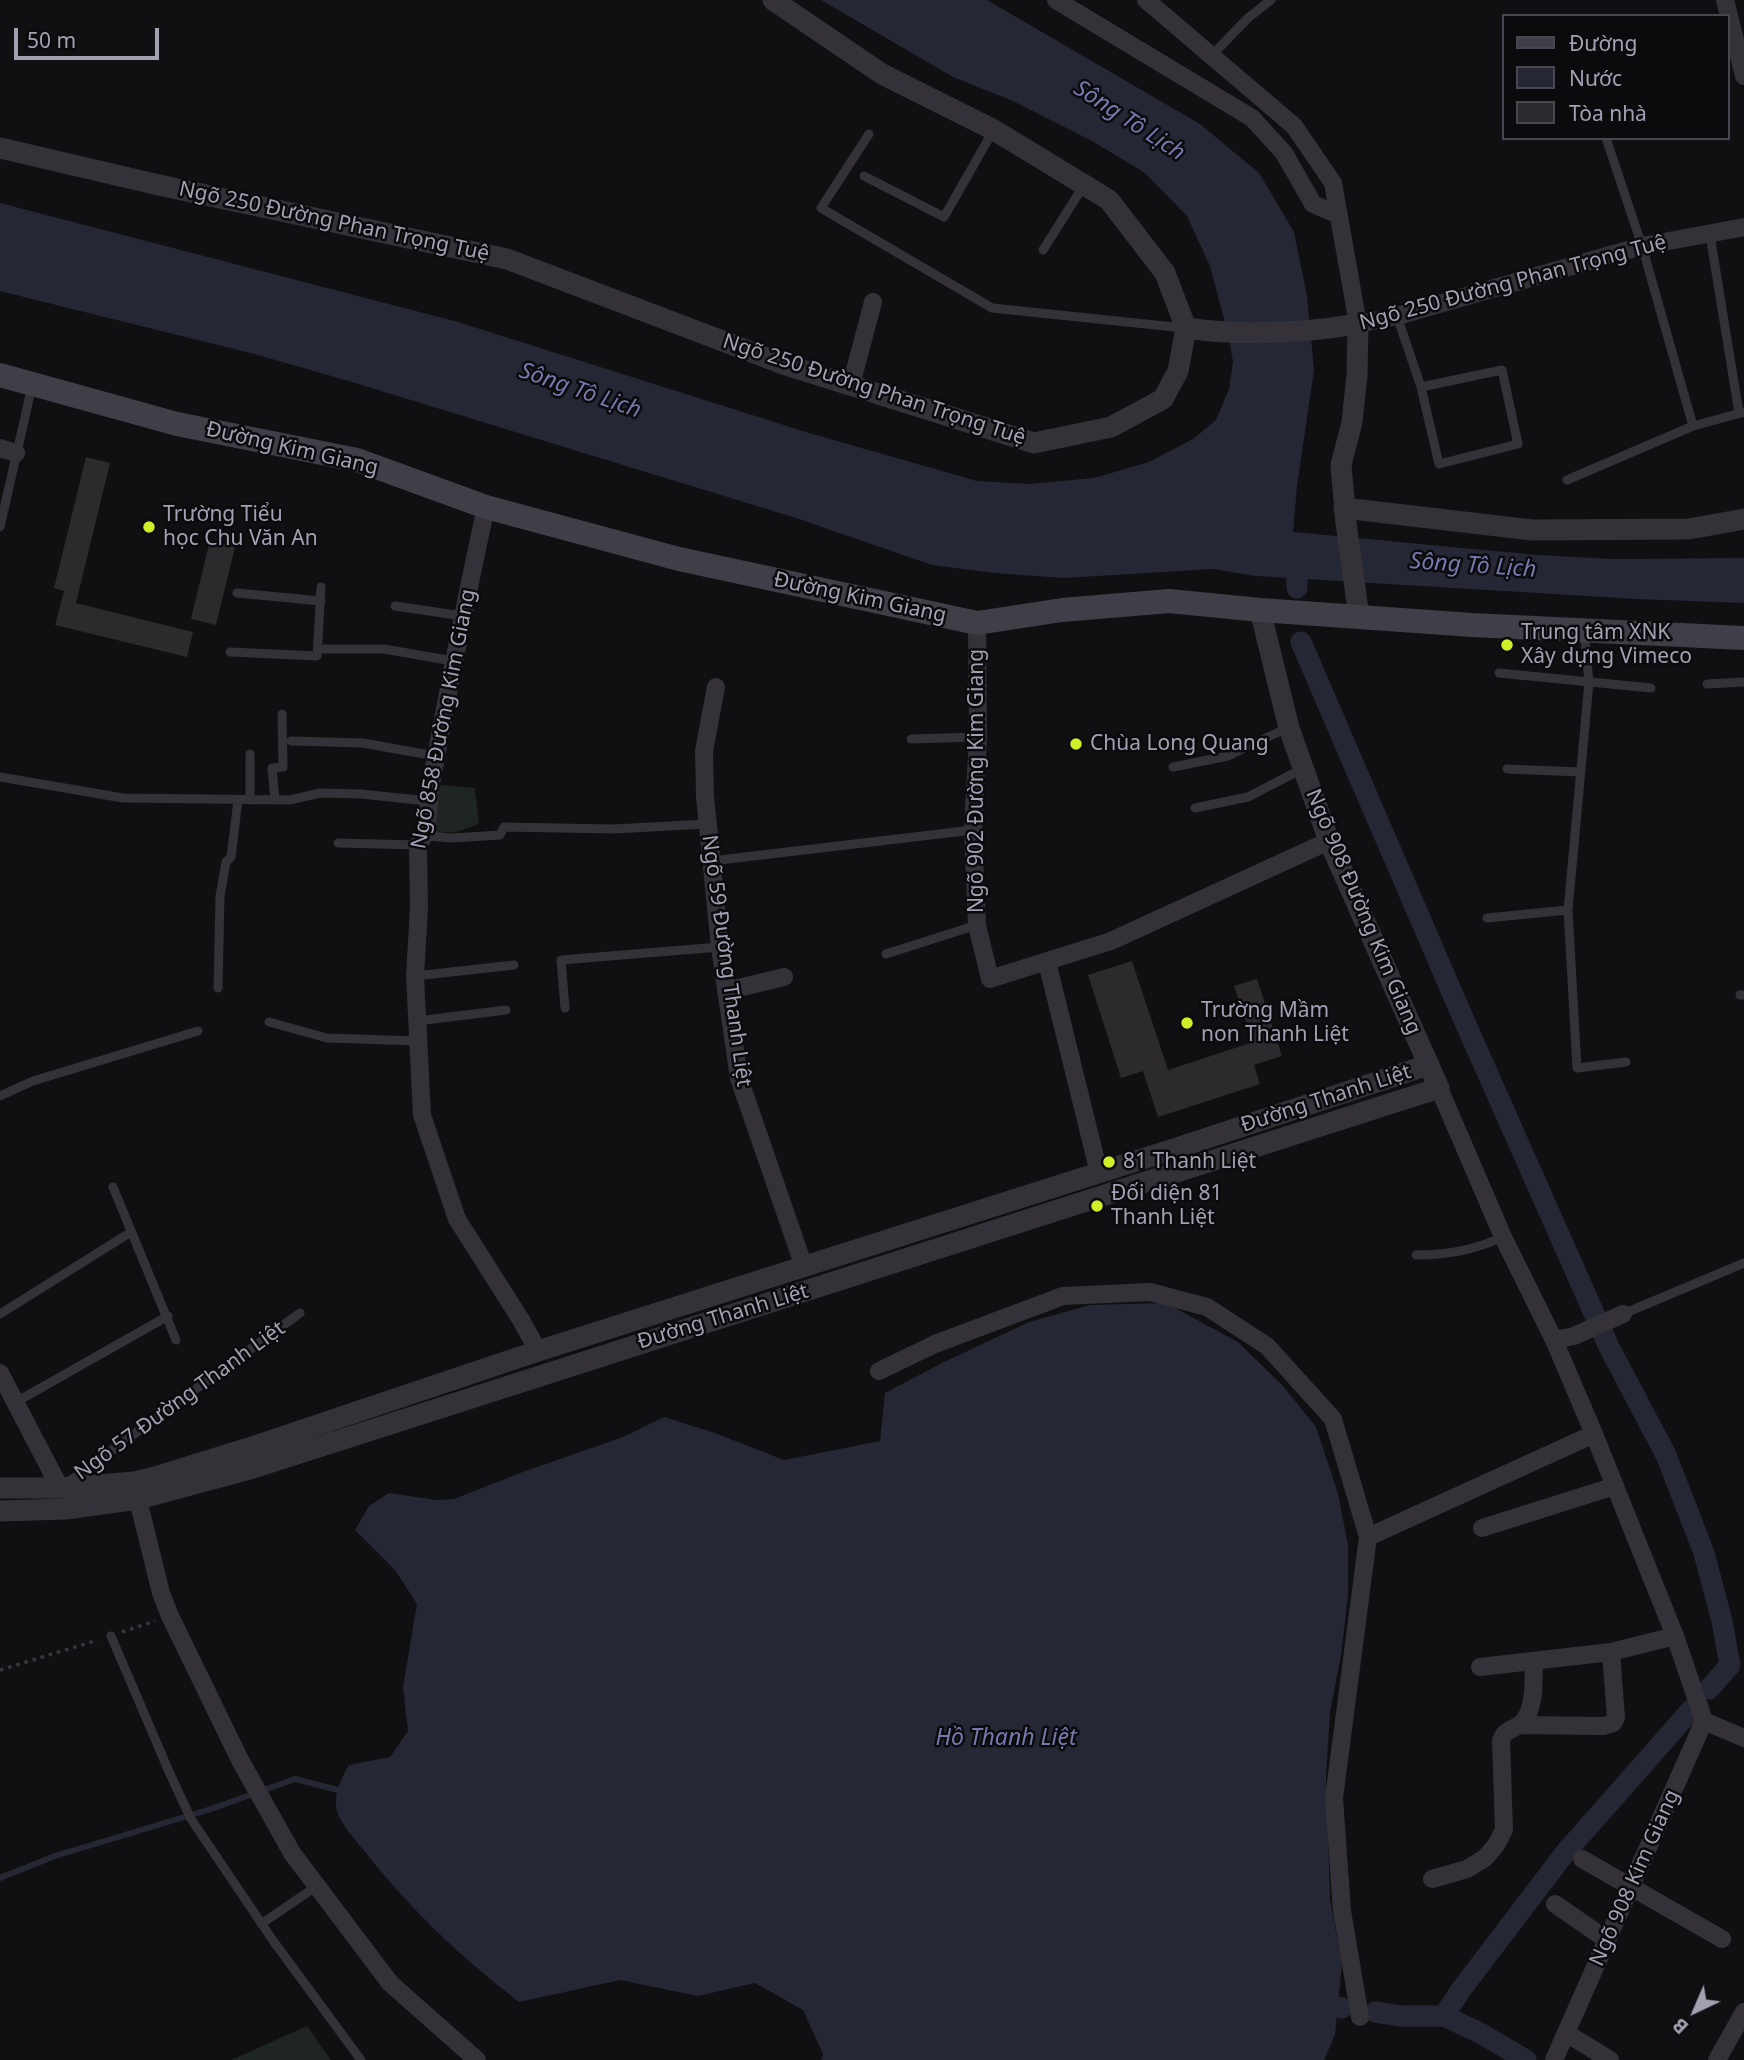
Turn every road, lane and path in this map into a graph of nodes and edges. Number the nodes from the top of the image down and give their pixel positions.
1 (773, 0) edge
2 (1056, 0) edge
3 (1146, 0) edge
4 (1271, 0) edge
5 (1730, 27) edge
6 (1211, 56) junction
7 (1744, 76) edge
8 (994, 130) junction
9 (869, 134) dead end
10 (1607, 140) edge
11 (0, 148) edge
12 (864, 176) dead end
13 (1085, 184) junction
14 (1339, 215) junction
15 (1744, 228) edge
16 (1710, 235) junction
17 (1642, 246) junction
18 (1043, 250) dead end
19 (873, 302) dead end
20 (1397, 316) junction
21 (1358, 324) junction
22 (1186, 328) junction
23 (0, 375) edge
24 (32, 384) junction
25 (851, 385) junction
26 (1421, 387) junction
27 (1741, 413) edge
28 (1693, 426) junction
29 (8, 450) edge
30 (1567, 480) dead end
31 (486, 506) junction
32 (1345, 516) junction
33 (1744, 519) edge
34 (0, 527) edge
35 (321, 587) dead end
36 (237, 593) dead end
37 (320, 601) junction
38 (396, 606) dead end
39 (1260, 610) junction
40 (463, 616) junction
41 (1359, 617) junction
42 (977, 623) junction
43 (1583, 629) junction
44 (1744, 638) edge
45 (318, 649) junction
46 (230, 652) dead end
47 (453, 661) junction
48 (1499, 673) dead end
49 (1589, 682) junction
50 (1744, 682) edge
51 (1707, 684) dead end
52 (716, 687) dead end
53 (1651, 688) dead end
54 (282, 714) dead end
55 (1289, 727) junction
56 (978, 737) junction
57 (911, 739) dead end
58 (291, 741) dead end
59 (250, 754) dead end
60 (435, 756) junction
61 (1173, 767) dead end
62 (1303, 769) junction
63 (1507, 769) dead end
64 (1580, 772) junction
65 (0, 778) edge
66 (238, 800) junction
67 (250, 800) junction
68 (275, 800) junction
69 (428, 802) junction
70 (1195, 808) dead end
71 (706, 824) junction
72 (973, 830) junction
73 (422, 841) junction
74 (1329, 841) junction
75 (338, 843) dead end
76 (711, 862) junction
77 (1568, 909) junction
78 (1487, 918) dead end
79 (977, 925) junction
80 (720, 947) junction
81 (886, 954) dead end
82 (1047, 962) junction
83 (514, 965) dead end
84 (415, 976) junction
85 (785, 977) dead end
86 (218, 988) dead end
87 (726, 991) junction
88 (565, 1008) dead end
89 (506, 1010) dead end
90 (417, 1021) junction
91 (269, 1022) dead end
92 (198, 1031) dead end
93 (417, 1041) junction
94 (1626, 1062) dead end
95 (1428, 1065) junction
96 (1439, 1088) junction
97 (0, 1096) edge
98 (1099, 1173) junction
99 (113, 1186) dead end
100 (131, 1232) junction
101 (1503, 1237) junction
102 (1416, 1255) dead end
103 (1744, 1263) edge
104 (804, 1267) junction
105 (300, 1313) dead end
106 (0, 1314) edge
107 (1623, 1314) joint
108 (168, 1317) junction
109 (176, 1340) dead end
110 (1554, 1340) junction
111 (538, 1351) junction
112 (879, 1371) dead end
113 (0, 1373) edge
114 (16, 1402) junction
115 (1594, 1434) junction
116 (1615, 1486) junction
117 (0, 1488) edge
118 (60, 1488) junction
119 (136, 1490) junction
120 (66, 1509) junction
121 (0, 1511) edge
122 (1482, 1528) dead end
123 (1368, 1538) junction
124 (170, 1616) junction
125 (111, 1636) junction
126 (1675, 1636) junction
127 (1611, 1652) junction
128 (1534, 1661) junction
129 (1480, 1667) dead end
130 (0, 1670) edge
131 (1704, 1721) junction
132 (1520, 1725) junction
133 (1744, 1738) edge
134 (1582, 1859) dead end
135 (1432, 1879) dead end
136 (317, 1886) junction
137 (1630, 1888) junction
138 (1555, 1904) dead end
139 (261, 1924) junction
140 (1722, 1939) dead end
141 (1607, 1940) junction
142 (1744, 2012) edge
143 (1360, 2017) dead end
144 (1566, 2034) junction
145 (361, 2060) edge
146 (477, 2060) edge
147 (1555, 2060) edge
148 (1610, 2060) edge
149 (1717, 2060) edge

1 - 8 street
2 - 14 street
3 - 6 street
4 - 6 lane
5 - 7 street
6 - 14 street
8 - 12 lane
8 - 13 street
9 - 22 lane
10 - 17 lane
11 - 25 street, Ngõ 250 Đường Phan Trọng Tuệ
13 - 18 lane
13 - 22 street
14 - 21 street
15 - 16 street, Ngõ 250 Đường Phan Trọng Tuệ
16 - 17 street, Ngõ 250 Đường Phan Trọng Tuệ
16 - 27 lane
17 - 20 street, Ngõ 250 Đường Phan Trọng Tuệ
17 - 28 lane
19 - 25 street
20 - 21 street, Ngõ 250 Đường Phan Trọng Tuệ
20 - 26 lane
21 - 22 street, Ngõ 250 Đường Phan Trọng Tuệ
21 - 32 street
22 - 25 street, Ngõ 250 Đường Phan Trọng Tuệ
23 - 24 main road, Đường Kim Giang
24 - 29 lane
24 - 31 main road, Đường Kim Giang
26 - 26 lane
27 - 28 lane
28 - 30 lane
29 - 34 lane
31 - 40 street, Ngõ 858 Đường Kim Giang
31 - 42 main road, Đường Kim Giang
32 - 33 street
32 - 41 street
35 - 37 lane
36 - 37 lane
37 - 45 lane
38 - 40 lane
39 - 41 main road, Đường Kim Giang
39 - 42 main road, Đường Kim Giang
39 - 55 street, Ngõ 908 Đường Kim Giang
40 - 47 street, Ngõ 858 Đường Kim Giang
41 - 43 main road, Đường Kim Giang
42 - 56 street, Ngõ 902 Đường Kim Giang
43 - 44 main road, Đường Kim Giang
43 - 49 lane
45 - 46 lane
45 - 47 lane
47 - 60 street, Ngõ 858 Đường Kim Giang
48 - 49 lane
49 - 53 lane
49 - 64 lane
50 - 51 lane
52 - 71 street, Ngõ 59 Đường Thanh Liệt
54 - 68 lane
55 - 61 lane
55 - 62 street, Ngõ 908 Đường Kim Giang
56 - 57 lane
56 - 72 street, Ngõ 902 Đường Kim Giang
58 - 60 lane
59 - 67 lane
60 - 69 street, Ngõ 858 Đường Kim Giang
62 - 70 lane
62 - 74 street, Ngõ 908 Đường Kim Giang
63 - 64 lane
64 - 77 lane
65 - 66 lane
66 - 67 lane
66 - 86 lane
67 - 68 lane
68 - 69 lane
69 - 73 street, Ngõ 858 Đường Kim Giang
71 - 73 lane
71 - 76 street, Ngõ 59 Đường Thanh Liệt
72 - 76 lane
72 - 79 street, Ngõ 902 Đường Kim Giang
73 - 75 lane
73 - 84 street, Ngõ 858 Đường Kim Giang
74 - 82 street
74 - 95 street, Ngõ 908 Đường Kim Giang
76 - 80 street, Ngõ 59 Đường Thanh Liệt
77 - 78 lane
77 - 94 lane
79 - 81 lane
79 - 82 street, Ngõ 902 Đường Kim Giang
80 - 87 street, Ngõ 59 Đường Thanh Liệt
80 - 88 lane
82 - 98 street
83 - 84 lane
84 - 90 street, Ngõ 858 Đường Kim Giang
85 - 87 street
87 - 104 street, Ngõ 59 Đường Thanh Liệt
89 - 90 lane
90 - 93 street, Ngõ 858 Đường Kim Giang
91 - 93 lane
92 - 97 lane
93 - 111 street, Ngõ 858 Đường Kim Giang
95 - 96 street, Ngõ 908 Đường Kim Giang
95 - 98 street, Đường Thanh Liệt
96 - 101 street, Ngõ 908 Đường Kim Giang
96 - 119 street, Đường Thanh Liệt
98 - 104 street, Đường Thanh Liệt
99 - 100 lane
100 - 106 lane
100 - 108 lane
101 - 102 lane
101 - 110 street, Ngõ 908 Đường Kim Giang
103 - 107 lane
104 - 111 street, Đường Thanh Liệt
105 - 118 lane, Ngõ 57 Đường Thanh Liệt
107 - 110 street
108 - 109 lane
108 - 114 lane
110 - 115 street, Ngõ 908 Đường Kim Giang
111 - 119 street, Đường Thanh Liệt
112 - 123 street
113 - 114 street
114 - 118 street
115 - 116 street
115 - 123 street
116 - 122 street
116 - 126 street
117 - 118 street, Đường Thanh Liệt
118 - 119 street, Đường Thanh Liệt
118 - 120 street
119 - 120 street, Đường Thanh Liệt
119 - 124 street
120 - 121 street, Đường Thanh Liệt
123 - 143 street
124 - 125 path
124 - 136 street
125 - 130 path
125 - 139 lane
126 - 127 street
126 - 131 street
127 - 128 street
127 - 132 street
128 - 129 street
128 - 132 street
131 - 133 street
131 - 137 street, Ngõ 908 Kim Giang
132 - 135 street
134 - 137 street
136 - 139 lane
136 - 146 street
137 - 140 street
137 - 141 street, Ngõ 908 Kim Giang
138 - 141 street
139 - 145 lane
141 - 144 street, Ngõ 908 Kim Giang
142 - 149 street
144 - 147 street, Ngõ 908 Kim Giang
144 - 148 street

